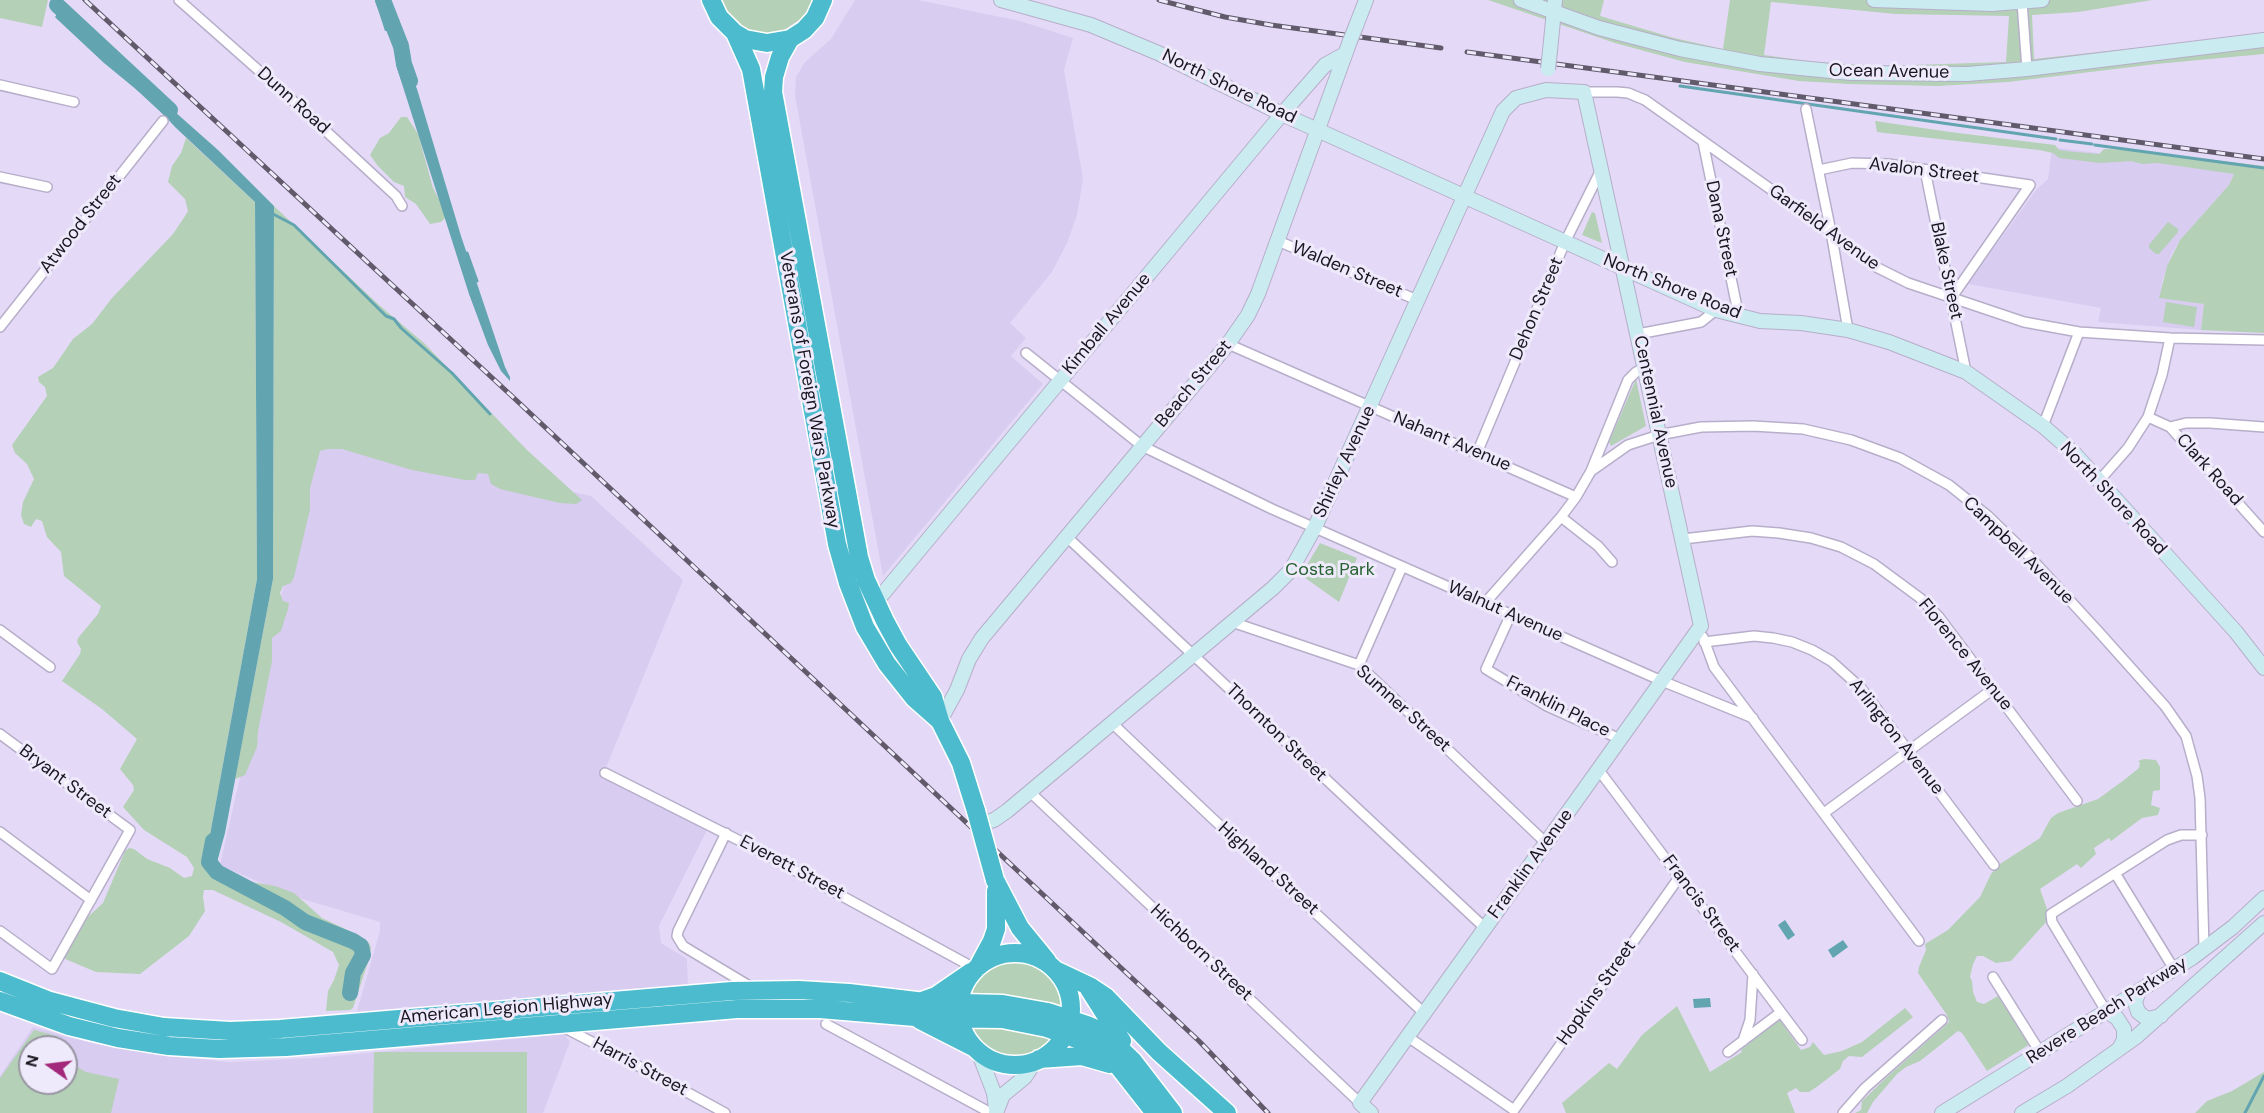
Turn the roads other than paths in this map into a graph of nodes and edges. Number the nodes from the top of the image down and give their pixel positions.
1 (179, 0) edge
2 (711, 0) edge
3 (1001, 0) edge
4 (1366, 0) edge
5 (1521, 0) edge
6 (1874, 0) edge
7 (2042, 0) edge
8 (825, 1) edge
9 (2022, 2) junction
10 (1555, 6) edge
11 (735, 33) junction
12 (790, 39) junction
13 (2264, 40) edge
14 (1347, 47) junction
15 (2027, 69) junction
16 (0, 85) edge
17 (1546, 90) junction
18 (1584, 92) junction
19 (75, 102) dead end
20 (1806, 109) dead end
21 (1282, 114) junction
22 (163, 121) dead end
23 (1318, 130) junction
24 (1702, 142) junction
25 (1602, 167) junction
26 (1819, 170) junction
27 (1925, 170) junction
28 (0, 177) edge
29 (47, 188) dead end
30 (1464, 196) junction
31 (402, 206) dead end
32 (1832, 232) junction
33 (1278, 241) junction
34 (1565, 242) junction
35 (1623, 268) junction
36 (1952, 297) junction
37 (1417, 300) junction
38 (1716, 310) junction
39 (1739, 317) junction
40 (0, 327) edge
41 (1848, 330) junction
42 (2079, 332) junction
43 (1638, 334) junction
44 (2170, 338) junction
45 (2264, 340) edge
46 (1228, 344) junction
47 (1026, 353) dead end
48 (1646, 367) junction
49 (1966, 372) junction
50 (1060, 381) junction
51 (1370, 407) junction
52 (2148, 417) junction
53 (2043, 426) junction
54 (2170, 427) junction
55 (2264, 427) edge
56 (1659, 435) junction
57 (1143, 446) junction
58 (1477, 453) junction
59 (1592, 471) junction
60 (2098, 482) junction
61 (1576, 497) junction
62 (1561, 517) junction
63 (1315, 527) junction
64 (2264, 531) edge
65 (1067, 537) junction
66 (1683, 539) junction
67 (1612, 562) dead end
68 (1402, 567) junction
69 (876, 602) junction
70 (1485, 603) junction
71 (1510, 614) junction
72 (1232, 622) junction
73 (1701, 626) junction
74 (0, 630) edge
75 (1704, 642) junction
76 (1194, 655) junction
77 (1359, 665) junction
78 (51, 667) dead end
79 (2264, 668) edge
80 (1662, 681) junction
81 (1993, 689) junction
82 (1753, 718) junction
83 (940, 721) junction
84 (1112, 723) junction
85 (0, 734) edge
86 (1620, 739) junction
87 (1908, 752) junction
88 (1599, 769) junction
89 (604, 773) dead end
90 (1030, 792) junction
91 (2077, 801) dead end
92 (1824, 813) junction
93 (981, 819) junction
94 (0, 832) edge
95 (726, 833) junction
96 (2202, 835) junction
97 (1546, 843) junction
98 (1994, 865) dead end
99 (2115, 873) junction
100 (1680, 876) junction
101 (995, 880) junction
102 (2264, 898) edge
103 (91, 900) junction
104 (2264, 922) edge
105 (1485, 928) junction
106 (0, 931) edge
107 (1919, 941) dead end
108 (2204, 949) junction
109 (976, 968) junction
110 (1054, 969) junction
111 (2174, 969) junction
112 (1753, 974) junction
113 (1993, 977) dead end
114 (0, 981) edge
115 (1086, 984) junction
116 (755, 990) junction
117 (2139, 991) junction
118 (0, 1001) edge
119 (910, 1009) junction
120 (960, 1010) junction
121 (2106, 1011) junction
122 (1781, 1012) junction
123 (1424, 1013) junction
124 (2162, 1016) junction
125 (1942, 1020) dead end
126 (554, 1024) junction
127 (826, 1024) dead end
128 (1067, 1026) junction
129 (1408, 1037) junction
130 (1802, 1040) dead end
131 (1743, 1041) junction
132 (2119, 1049) junction
133 (977, 1050) junction
134 (1728, 1052) dead end
135 (2040, 1052) junction
136 (1037, 1060) junction
137 (1124, 1073) junction
138 (1145, 1088) junction
139 (1360, 1103) junction
140 (725, 1113) edge
141 (991, 1113) edge
142 (996, 1113) edge
143 (1150, 1113) edge
144 (1155, 1113) edge
145 (1173, 1113) edge
146 (1227, 1113) edge
147 (1371, 1113) edge
148 (1843, 1113) edge
149 (1942, 1113) edge
150 (2022, 1113) edge

1 - 31 street, Dunn Road
2 - 11 highway, Veterans of Foreign Wars Parkway
3 - 21 main road, North Shore Road
4 - 14 main road, Beach Street, bridge
5 - 10 main road, Ocean Avenue
6 - 9 main road
7 - 9 main road
8 - 12 highway
9 - 15 street
10 - 15 main road, Ocean Avenue
10 - 17 main road, bridge
11 - 12 highway
11 - 83 highway, Veterans of Foreign Wars Parkway
12 - 69 highway, Veterans of Foreign Wars Parkway
13 - 15 main road, Ocean Avenue
14 - 21 main road, Kimball Avenue
14 - 23 main road, Beach Street
16 - 19 street
17 - 18 main road, Garfield Avenue
17 - 30 main road, Shirley Avenue
18 - 24 street, Garfield Avenue
18 - 25 main road, Centennial Avenue
20 - 26 street
21 - 23 main road, North Shore Road
21 - 50 main road, Kimball Avenue
22 - 40 street, Atwood Street
23 - 30 main road, North Shore Road
23 - 33 main road, Beach Street
24 - 32 street, Garfield Avenue
24 - 39 street, Dana Street
25 - 34 street, Dehon Street
25 - 35 main road, Centennial Avenue
26 - 27 street, Avalon Street
26 - 32 street
27 - 36 street, Blake Street
27 - 36 street, Avalon Street
28 - 29 street
30 - 34 main road, North Shore Road
30 - 37 main road, Shirley Avenue
32 - 36 street, Garfield Avenue
32 - 41 street
33 - 37 street, Walden Street
33 - 46 main road, Beach Street
34 - 35 main road, North Shore Road
34 - 58 street, Dehon Street
35 - 38 main road, North Shore Road
35 - 43 main road, Centennial Avenue
36 - 42 street, Garfield Avenue
36 - 49 street, Blake Street
37 - 51 main road, Shirley Avenue
38 - 39 main road, North Shore Road
38 - 43 street
39 - 41 main road, North Shore Road
41 - 49 main road, North Shore Road
42 - 44 street, Garfield Avenue
42 - 53 street
43 - 48 main road, Centennial Avenue
44 - 45 street, Garfield Avenue
44 - 52 street
46 - 51 street, Nahant Avenue
46 - 57 main road, Beach Street
47 - 50 street, Walnut Avenue
48 - 56 main road, Centennial Avenue
48 - 59 street
49 - 53 main road, North Shore Road
50 - 57 street, Walnut Avenue
50 - 69 main road, Kimball Avenue
51 - 58 street, Nahant Avenue
51 - 63 main road, Shirley Avenue
52 - 54 street, Clark Road
52 - 60 street
53 - 60 main road, North Shore Road
54 - 55 street
54 - 64 street, Clark Road
56 - 59 street, Campbell Avenue
56 - 66 main road, Centennial Avenue
56 - 96 street, Campbell Avenue
57 - 63 street, Walnut Avenue
57 - 65 main road, Beach Street
58 - 61 street, Nahant Avenue
59 - 61 street, Campbell Avenue
60 - 79 main road, North Shore Road
61 - 62 street, Campbell Avenue
62 - 67 street
62 - 70 street, Campbell Avenue
63 - 68 street, Walnut Avenue
63 - 72 main road, Shirley Avenue
65 - 76 street, Thornton Street
65 - 83 main road, Beach Street
66 - 73 main road, Centennial Avenue
66 - 81 street, Florence Avenue
68 - 70 street, Walnut Avenue
68 - 77 street
69 - 83 highway, Veterans of Foreign Wars Parkway
70 - 71 street, Walnut Avenue
71 - 80 street, Walnut Avenue
71 - 86 street, Franklin Place
72 - 76 main road, Shirley Avenue
72 - 77 street, Sumner Street
73 - 75 street, Centennial Avenue
73 - 80 main road, Franklin Avenue
74 - 78 street
75 - 82 street, Centennial Avenue
75 - 87 street, Arlington Avenue
76 - 84 main road, Shirley Avenue
76 - 105 street, Thornton Street
77 - 97 street, Sumner Street
80 - 82 street, Walnut Avenue
80 - 86 main road, Franklin Avenue
81 - 87 street
81 - 91 street, Florence Avenue
82 - 92 street
83 - 93 highway, Veterans of Foreign Wars Parkway
84 - 90 main road, Shirley Avenue
84 - 123 street, Highland Street
85 - 103 street, Bryant Street
86 - 88 main road, Franklin Avenue
87 - 92 street
87 - 98 street, Arlington Avenue
88 - 97 main road, Franklin Avenue
88 - 100 street, Francis Street
89 - 95 street, Everett Street
90 - 93 main road, Shirley Avenue
90 - 139 street, Hichborn Street
92 - 107 street
93 - 101 highway, Veterans of Foreign Wars Parkway, bridge
94 - 103 street
95 - 109 street, Everett Street
95 - 116 street
96 - 99 street
96 - 108 street, Campbell Avenue
97 - 105 main road, Franklin Avenue
99 - 111 street
99 - 121 street
100 - 112 street, Francis Street
100 - 129 street, Hopkins Street
101 - 109 highway, Veterans of Foreign Wars Parkway
101 - 110 highway, Veterans of Foreign Wars Parkway
102 - 108 main road, Revere Beach Parkway
103 - 106 street
104 - 124 main road, Revere Beach Parkway
105 - 123 main road, Franklin Avenue
108 - 111 main road, Revere Beach Parkway
109 - 110 highway
109 - 119 highway
109 - 120 highway, Veterans of Foreign Wars Parkway
110 - 115 highway
110 - 128 highway
111 - 117 main road, Revere Beach Parkway
112 - 122 street, Francis Street
112 - 131 street
113 - 135 street
114 - 116 highway, American Legion Highway
115 - 138 highway
115 - 146 highway
116 - 119 highway, American Legion Highway
117 - 121 main road, Revere Beach Parkway
117 - 124 main road
118 - 126 highway, American Legion Highway
119 - 120 highway, American Legion Highway
119 - 126 highway, American Legion Highway
119 - 133 highway
120 - 128 highway, American Legion Highway
120 - 133 highway
121 - 132 main road
121 - 135 main road, Revere Beach Parkway
122 - 130 street, Francis Street
122 - 131 street
123 - 129 main road, Franklin Avenue
124 - 132 main road, Revere Beach Parkway
125 - 148 street
126 - 140 street, Harris Street
127 - 141 street
128 - 136 highway
128 - 137 highway
128 - 138 highway
129 - 139 main road, Franklin Avenue
131 - 134 street
132 - 150 main road, Revere Beach Parkway
133 - 136 highway
133 - 142 main road
135 - 149 main road, Revere Beach Parkway
136 - 137 highway
136 - 142 main road
137 - 138 highway
138 - 143 highway
138 - 144 highway
138 - 145 highway
139 - 147 main road, Hichborn Street

